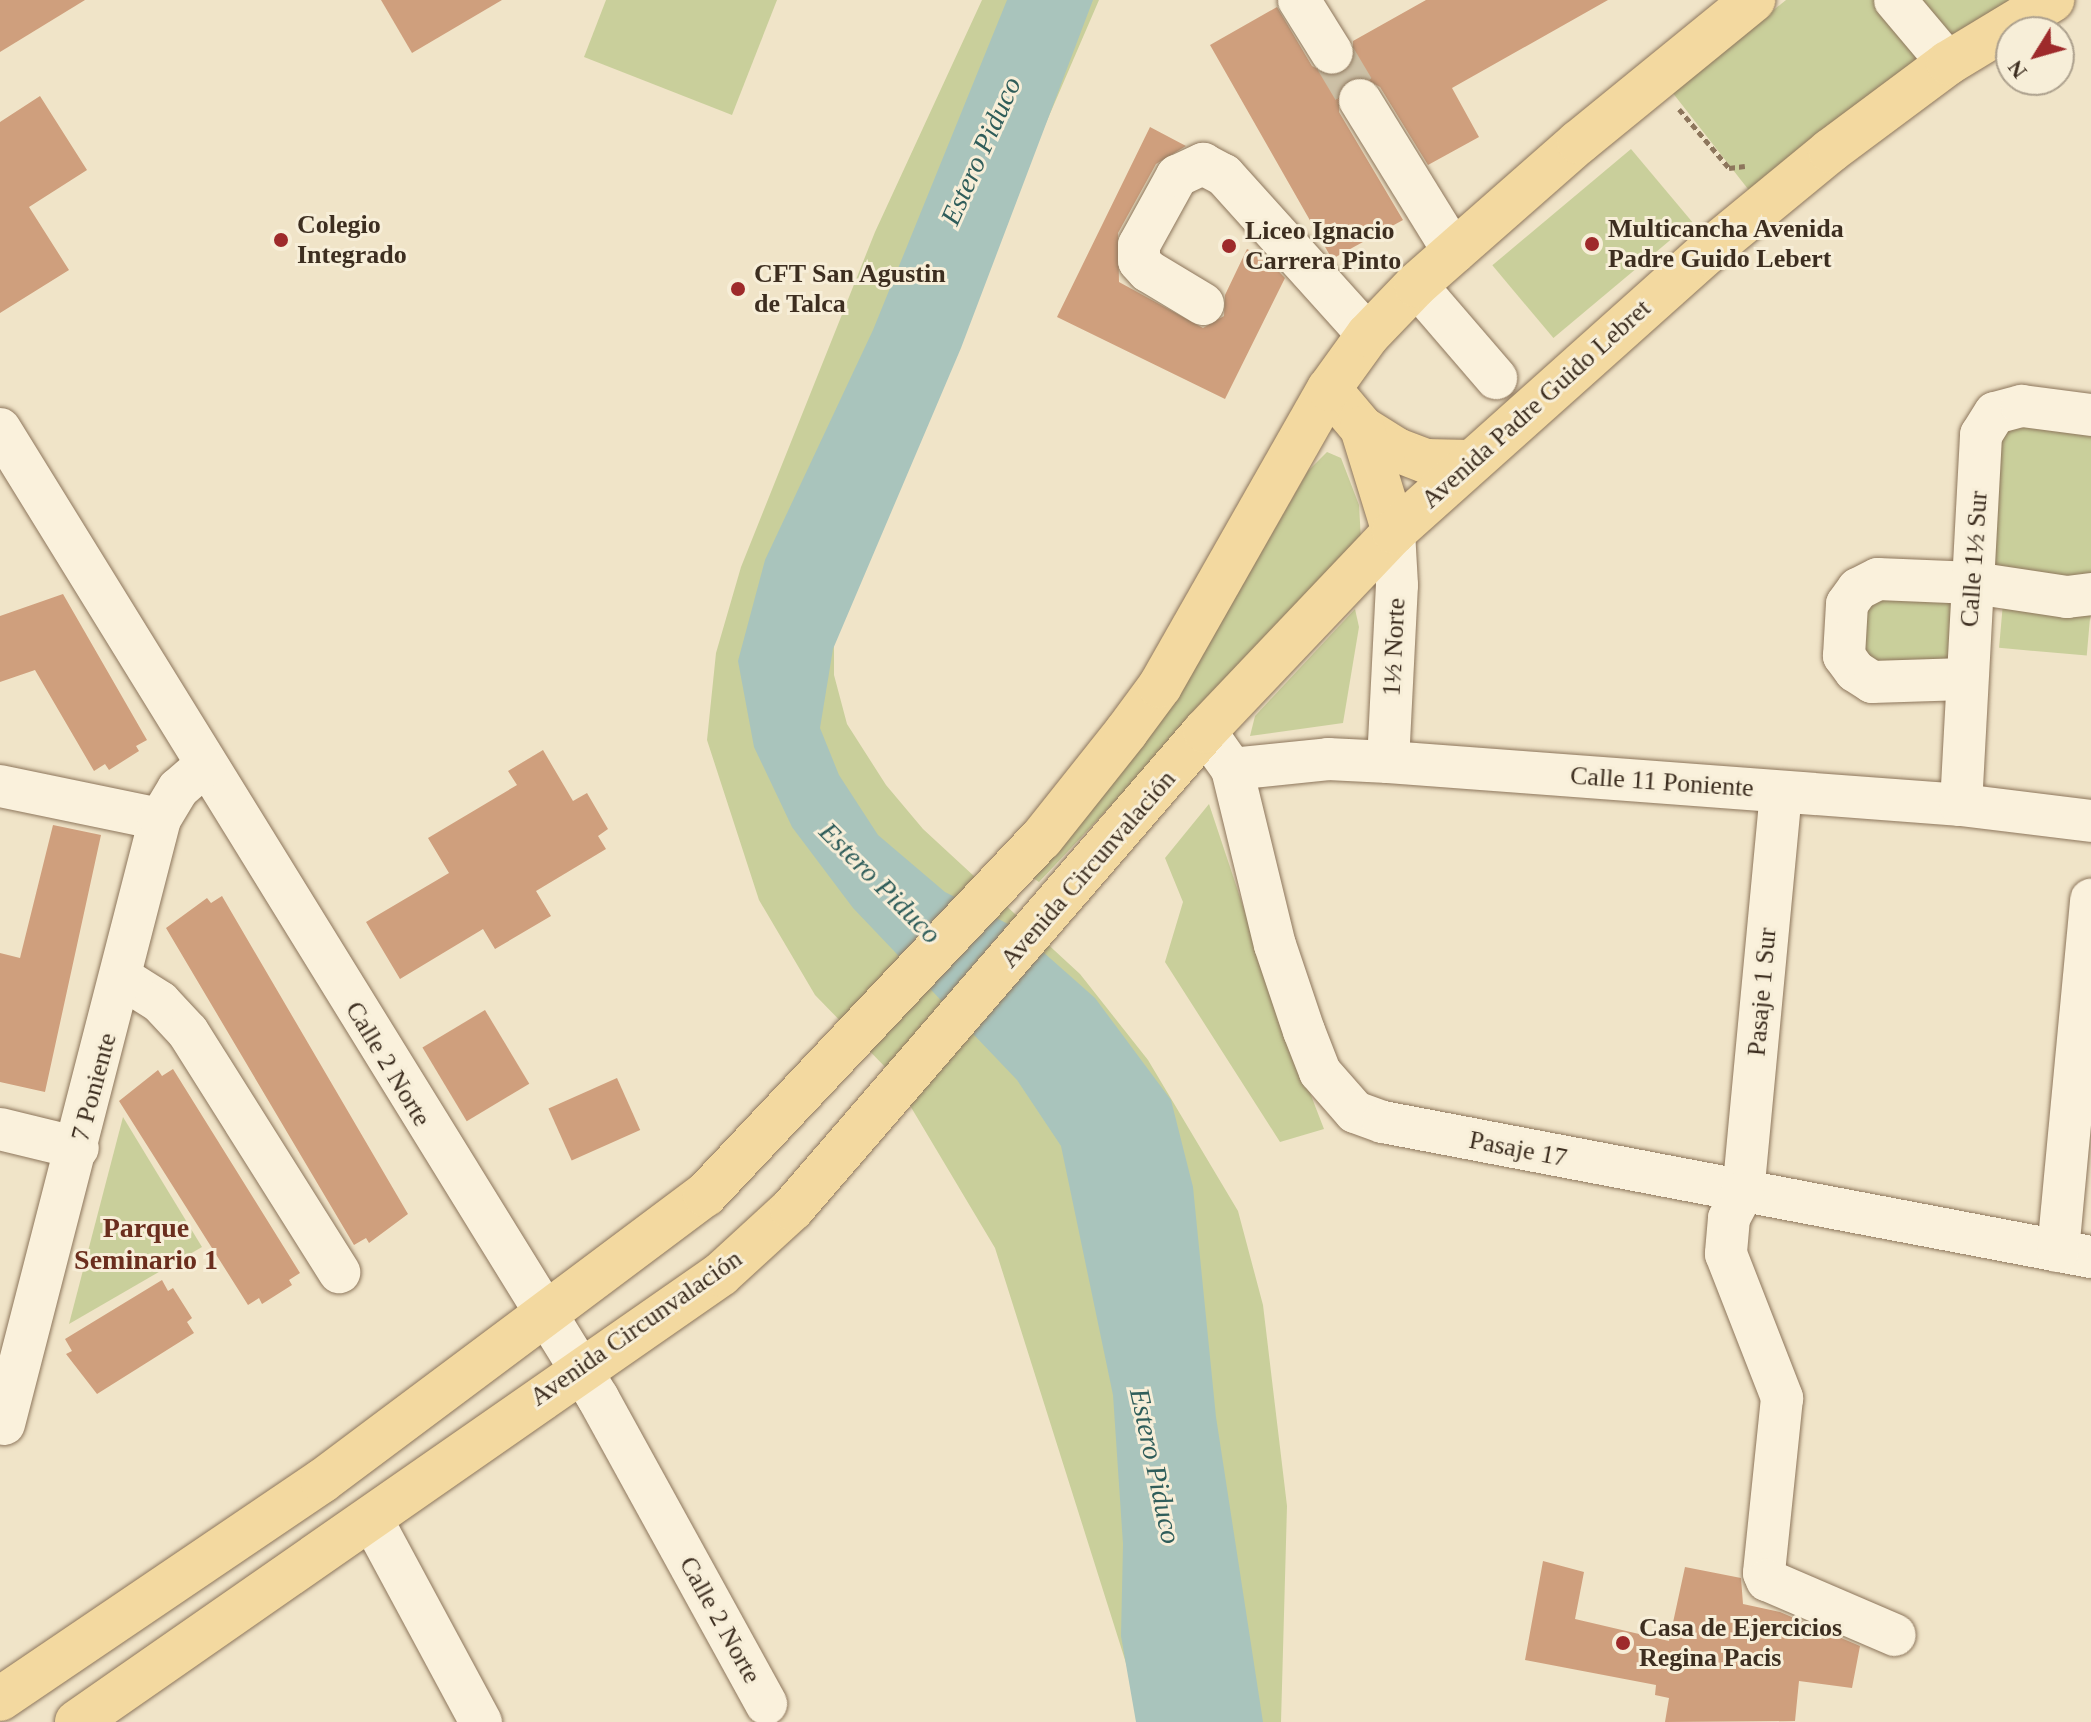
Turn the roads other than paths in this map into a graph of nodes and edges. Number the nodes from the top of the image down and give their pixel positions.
1 (1299, 0) edge
2 (1753, 0) edge
3 (1895, 0) edge
4 (2052, 0) edge
5 (1332, 53) tunnel mouth
6 (1948, 63) junction
7 (1360, 100) tunnel mouth
8 (1454, 252) junction
9 (1416, 285) junction
10 (1203, 304) dead end
11 (1368, 335) junction
12 (1496, 378) dead end
13 (1329, 389) junction
14 (2091, 415) edge
15 (1362, 428) junction
16 (0, 429) edge
17 (1469, 462) junction
18 (1394, 532) junction
19 (1974, 583) junction
20 (2091, 594) edge
21 (1965, 679) junction
22 (1205, 731) junction
23 (1388, 762) junction
24 (206, 765) junction
25 (1232, 769) junction
26 (0, 786) edge
27 (1781, 792) junction
28 (1961, 805) junction
29 (160, 819) junction
30 (2091, 821) edge
31 (2091, 900) edge
32 (122, 978) junction
33 (0, 1129) edge
34 (78, 1148) junction
35 (1743, 1192) junction
36 (2074, 1254) edge
37 (339, 1272) dead end
38 (544, 1317) junction
39 (580, 1371) junction
40 (4, 1424) dead end
41 (371, 1518) junction
42 (1895, 1635) dead end
43 (0, 1699) edge
44 (766, 1704) dead end
45 (77, 1722) edge
46 (481, 1722) edge

1 - 5 street
2 - 8 main road
3 - 6 street
4 - 6 main road, Avenida Padre Guido Lebret
6 - 17 main road, Avenida Padre Guido Lebret
7 - 8 street
8 - 9 main road
9 - 11 main road
9 - 12 street
10 - 11 street
11 - 13 main road
13 - 15 main road
13 - 38 main road
14 - 19 street, Calle 1½ Sur
15 - 17 main road
15 - 18 main road
16 - 24 street, Calle 2 Norte
17 - 18 main road, Avenida Padre Guido Lebret
18 - 22 main road, Avenida Padre Guido Lebret
18 - 23 street, 1½ Norte
19 - 20 street
19 - 21 street, Calle 1½ Sur
19 - 21 street
21 - 28 street, Calle 1½ Sur
22 - 25 street, Pasaje 17
22 - 39 main road, Avenida Circunvalación
23 - 25 street, Calle 11 Poniente
23 - 27 street, Calle 11 Poniente
24 - 29 street, 7 Poniente
24 - 38 street, Calle 2 Norte
25 - 35 street, Pasaje 17
26 - 29 street
27 - 28 street, Calle 11 Poniente
27 - 35 street, Pasaje 1 Sur
28 - 30 street, Calle 11 Poniente
29 - 32 street, 7 Poniente
31 - 36 street
32 - 34 street, 7 Poniente
32 - 37 street
33 - 34 street
34 - 40 street, 7 Poniente
35 - 36 street, Pasaje 17
35 - 42 street, Pasaje 1 Sur
38 - 39 street, Calle 2 Norte
38 - 43 main road
39 - 41 main road, Avenida Circunvalación
39 - 44 street, Calle 2 Norte
41 - 45 main road, Avenida Circunvalación
41 - 46 street

